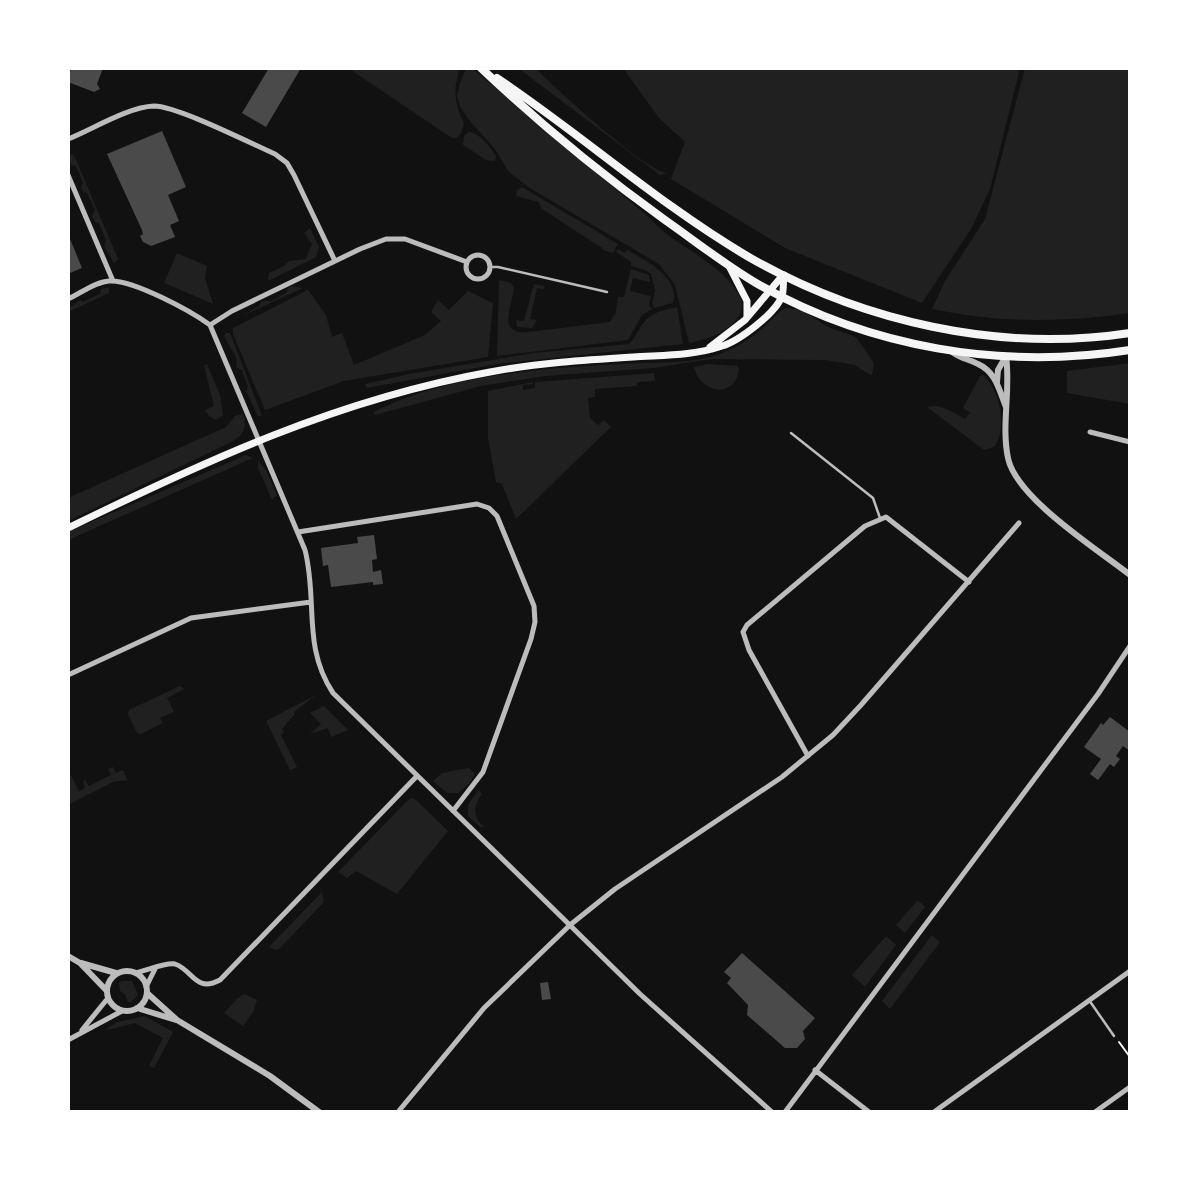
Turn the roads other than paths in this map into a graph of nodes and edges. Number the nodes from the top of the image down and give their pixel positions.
1 (482, 68) edge
2 (68, 139) edge
3 (68, 175) edge
4 (335, 261) junction
5 (467, 262) junction
6 (729, 266) junction
7 (490, 267) junction
8 (783, 275) junction
9 (113, 281) junction
10 (769, 290) junction
11 (607, 292) dead end
12 (782, 297) junction
13 (68, 299) edge
14 (745, 320) junction
15 (210, 325) junction
16 (1130, 333) edge
17 (1005, 337) junction
18 (1130, 350) edge
19 (704, 351) junction
20 (952, 352) junction
21 (1006, 356) junction
22 (997, 382) junction
23 (1007, 410) junction
24 (1090, 432) dead end
25 (791, 433) dead end
26 (259, 439) junction
27 (1130, 442) edge
28 (880, 518) junction
29 (1019, 523) dead end
30 (68, 528) edge
31 (298, 532) junction
32 (1130, 575) edge
33 (969, 582) junction
34 (311, 602) junction
35 (1130, 646) edge
36 (68, 675) edge
37 (808, 756) junction
38 (417, 776) junction
39 (453, 811) junction
40 (570, 925) junction
41 (68, 956) edge
42 (80, 963) junction
43 (155, 969) junction
44 (1130, 971) edge
45 (135, 973) junction
46 (116, 974) junction
47 (106, 990) junction
48 (147, 990) junction
49 (108, 998) junction
50 (1090, 1000) junction
51 (137, 1008) junction
52 (122, 1011) junction
53 (177, 1020) junction
54 (80, 1032) junction
55 (1114, 1036) road end
56 (68, 1041) edge
57 (815, 1070) junction
58 (1130, 1087) edge
59 (318, 1112) edge
60 (398, 1112) edge
61 (772, 1112) edge
62 (785, 1112) edge
63 (869, 1112) edge
64 (934, 1112) edge
65 (1095, 1112) edge

1 - 6 main road
1 - 8 main road
2 - 4 street
3 - 9 street
4 - 5 street
4 - 15 street
5 - 7 street
5 - 7 street
6 - 10 main road
6 - 14 main road
7 - 11 lane
8 - 10 main road
8 - 12 main road
8 - 17 main road
9 - 13 street
9 - 15 street
10 - 12 main road
10 - 14 main road
12 - 19 main road
12 - 20 main road
14 - 19 main road
15 - 26 street
16 - 17 main road
17 - 21 main road
18 - 21 main road
19 - 26 main road
20 - 21 main road
20 - 22 street
21 - 22 street
21 - 23 street
22 - 23 street
23 - 32 street
24 - 27 street
25 - 28 lane
26 - 30 main road
26 - 31 street
28 - 33 street
28 - 37 street
29 - 33 street
31 - 34 street
31 - 39 street
33 - 37 street
34 - 36 street
34 - 38 street
35 - 57 street
37 - 40 street
38 - 39 street
38 - 43 street
39 - 40 street
40 - 60 street
40 - 61 street
41 - 42 street
42 - 46 street
42 - 47 street
43 - 45 street
43 - 48 street
44 - 50 street
45 - 46 street
45 - 48 street
46 - 47 street
47 - 49 street
48 - 51 street
48 - 53 street
49 - 52 street
49 - 54 street
50 - 55 lane
50 - 64 street
51 - 52 street
51 - 53 street
52 - 54 street
53 - 59 street
54 - 56 street
57 - 62 street
57 - 63 street
58 - 65 street

